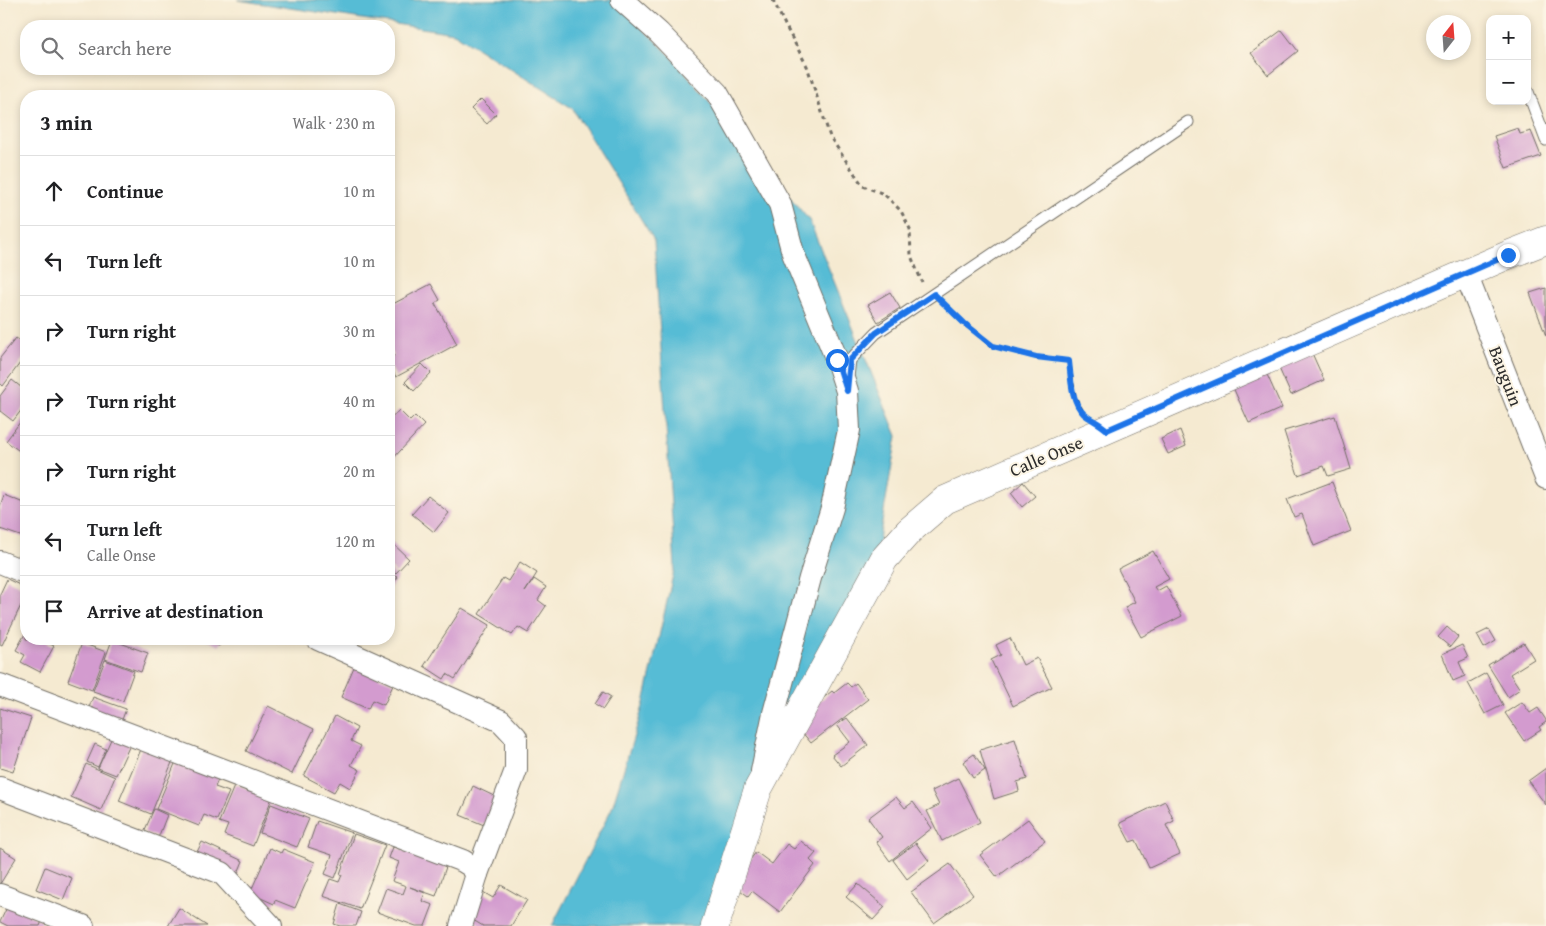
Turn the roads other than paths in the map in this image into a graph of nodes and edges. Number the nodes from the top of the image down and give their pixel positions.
1 (622, 0) edge
2 (1531, 100) edge
3 (1188, 122) dead end
4 (1546, 140) edge
5 (1546, 240) edge
6 (1466, 274) junction
7 (847, 391) junction
8 (1546, 478) edge
9 (0, 562) edge
10 (20, 569) edge
11 (331, 645) edge
12 (0, 685) edge
13 (0, 788) edge
14 (758, 789) junction
15 (477, 874) junction
16 (0, 895) edge
17 (84, 926) edge
18 (271, 926) edge
19 (461, 926) edge
20 (715, 926) edge

1 - 7 street
2 - 4 lane
3 - 7 lane
5 - 6 street, Calle Onse
6 - 8 street, Bauguin
6 - 14 street, Calle Onse
7 - 14 street
9 - 10 street
11 - 15 street
12 - 15 street
13 - 18 street
14 - 20 street, Calle Onse
15 - 19 street
16 - 17 street

